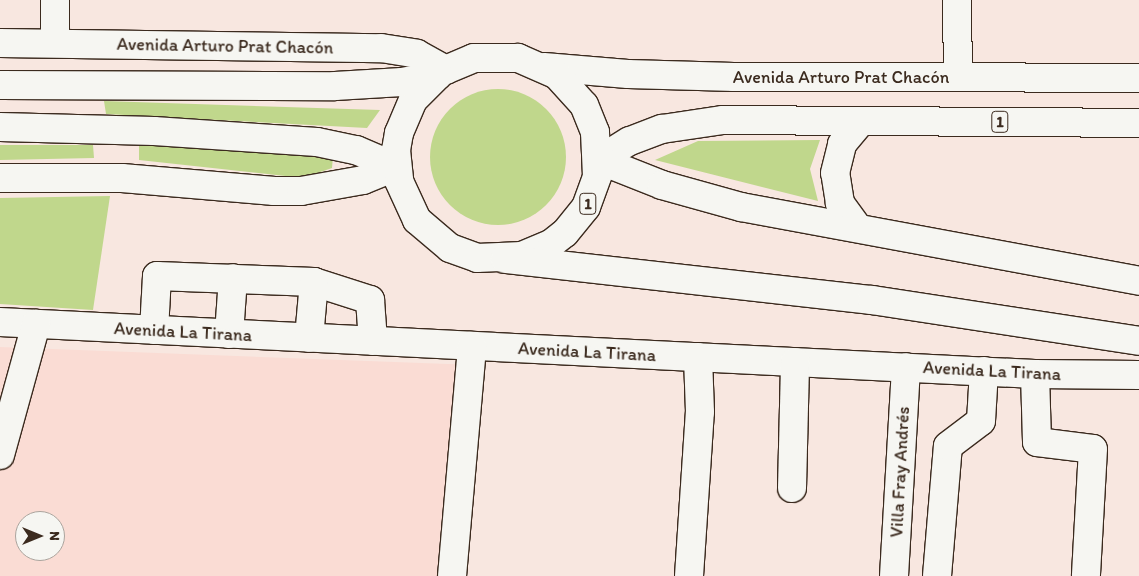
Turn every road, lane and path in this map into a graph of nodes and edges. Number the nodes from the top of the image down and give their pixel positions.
1 (55, 0) edge
2 (957, 0) edge
3 (0, 43) edge
4 (54, 44) junction
5 (544, 67) junction
6 (442, 72) junction
7 (958, 77) junction
8 (1139, 78) edge
9 (0, 84) edge
10 (861, 121) junction
11 (1139, 123) edge
12 (0, 127) edge
13 (599, 160) junction
14 (396, 167) junction
15 (0, 178) edge
16 (858, 228) junction
17 (506, 259) junction
18 (233, 278) junction
19 (1139, 281) edge
20 (314, 282) junction
21 (0, 322) edge
22 (36, 324) junction
23 (154, 330) junction
24 (229, 334) junction
25 (309, 338) junction
26 (1139, 340) edge
27 (373, 341) junction
28 (472, 346) junction
29 (698, 357) junction
30 (795, 362) junction
31 (906, 367) junction
32 (984, 371) junction
33 (1035, 374) junction
34 (1139, 375) edge
35 (0, 455) edge
36 (792, 488) dead end
37 (452, 576) edge
38 (689, 576) edge
39 (894, 576) edge
40 (938, 576) edge
41 (1086, 576) edge

1 - 4 main road
2 - 7 main road
3 - 4 main road, Avenida Arturo Prat Chacón
4 - 6 main road, Avenida Arturo Prat Chacón
5 - 6 main road, Avenida Arturo Prat Chacón / 1
5 - 7 main road, Avenida Arturo Prat Chacón / 1
5 - 13 main road, Avenida Arturo Prat Chacón / 1
6 - 9 main road, Avenida Arturo Prat Chacón / 1
6 - 14 main road, Avenida Arturo Prat Chacón / 1
7 - 8 main road, Avenida Arturo Prat Chacón / 1
10 - 11 main road, 1
10 - 13 main road, 1
10 - 16 main road
12 - 14 main road
13 - 16 main road
13 - 17 main road, Avenida Arturo Prat Chacón / 1
14 - 15 main road
14 - 17 main road, Avenida Arturo Prat Chacón / 1
16 - 19 main road
17 - 26 main road
18 - 20 main road
18 - 23 main road
18 - 24 main road
20 - 25 main road
20 - 27 main road
21 - 22 main road
22 - 23 main road, Avenida La Tirana
22 - 35 main road
23 - 24 main road, Avenida La Tirana
24 - 25 main road, Avenida La Tirana
25 - 27 main road, Avenida La Tirana
27 - 28 main road, Avenida La Tirana
28 - 29 main road, Avenida La Tirana
28 - 37 main road
29 - 30 main road, Avenida La Tirana
29 - 38 main road
30 - 31 main road, Avenida La Tirana
30 - 36 main road
31 - 32 main road, Avenida La Tirana
31 - 39 main road, Villa Fray Andrés
32 - 33 main road, Avenida La Tirana
32 - 40 main road
33 - 34 main road, Avenida La Tirana
33 - 41 main road

